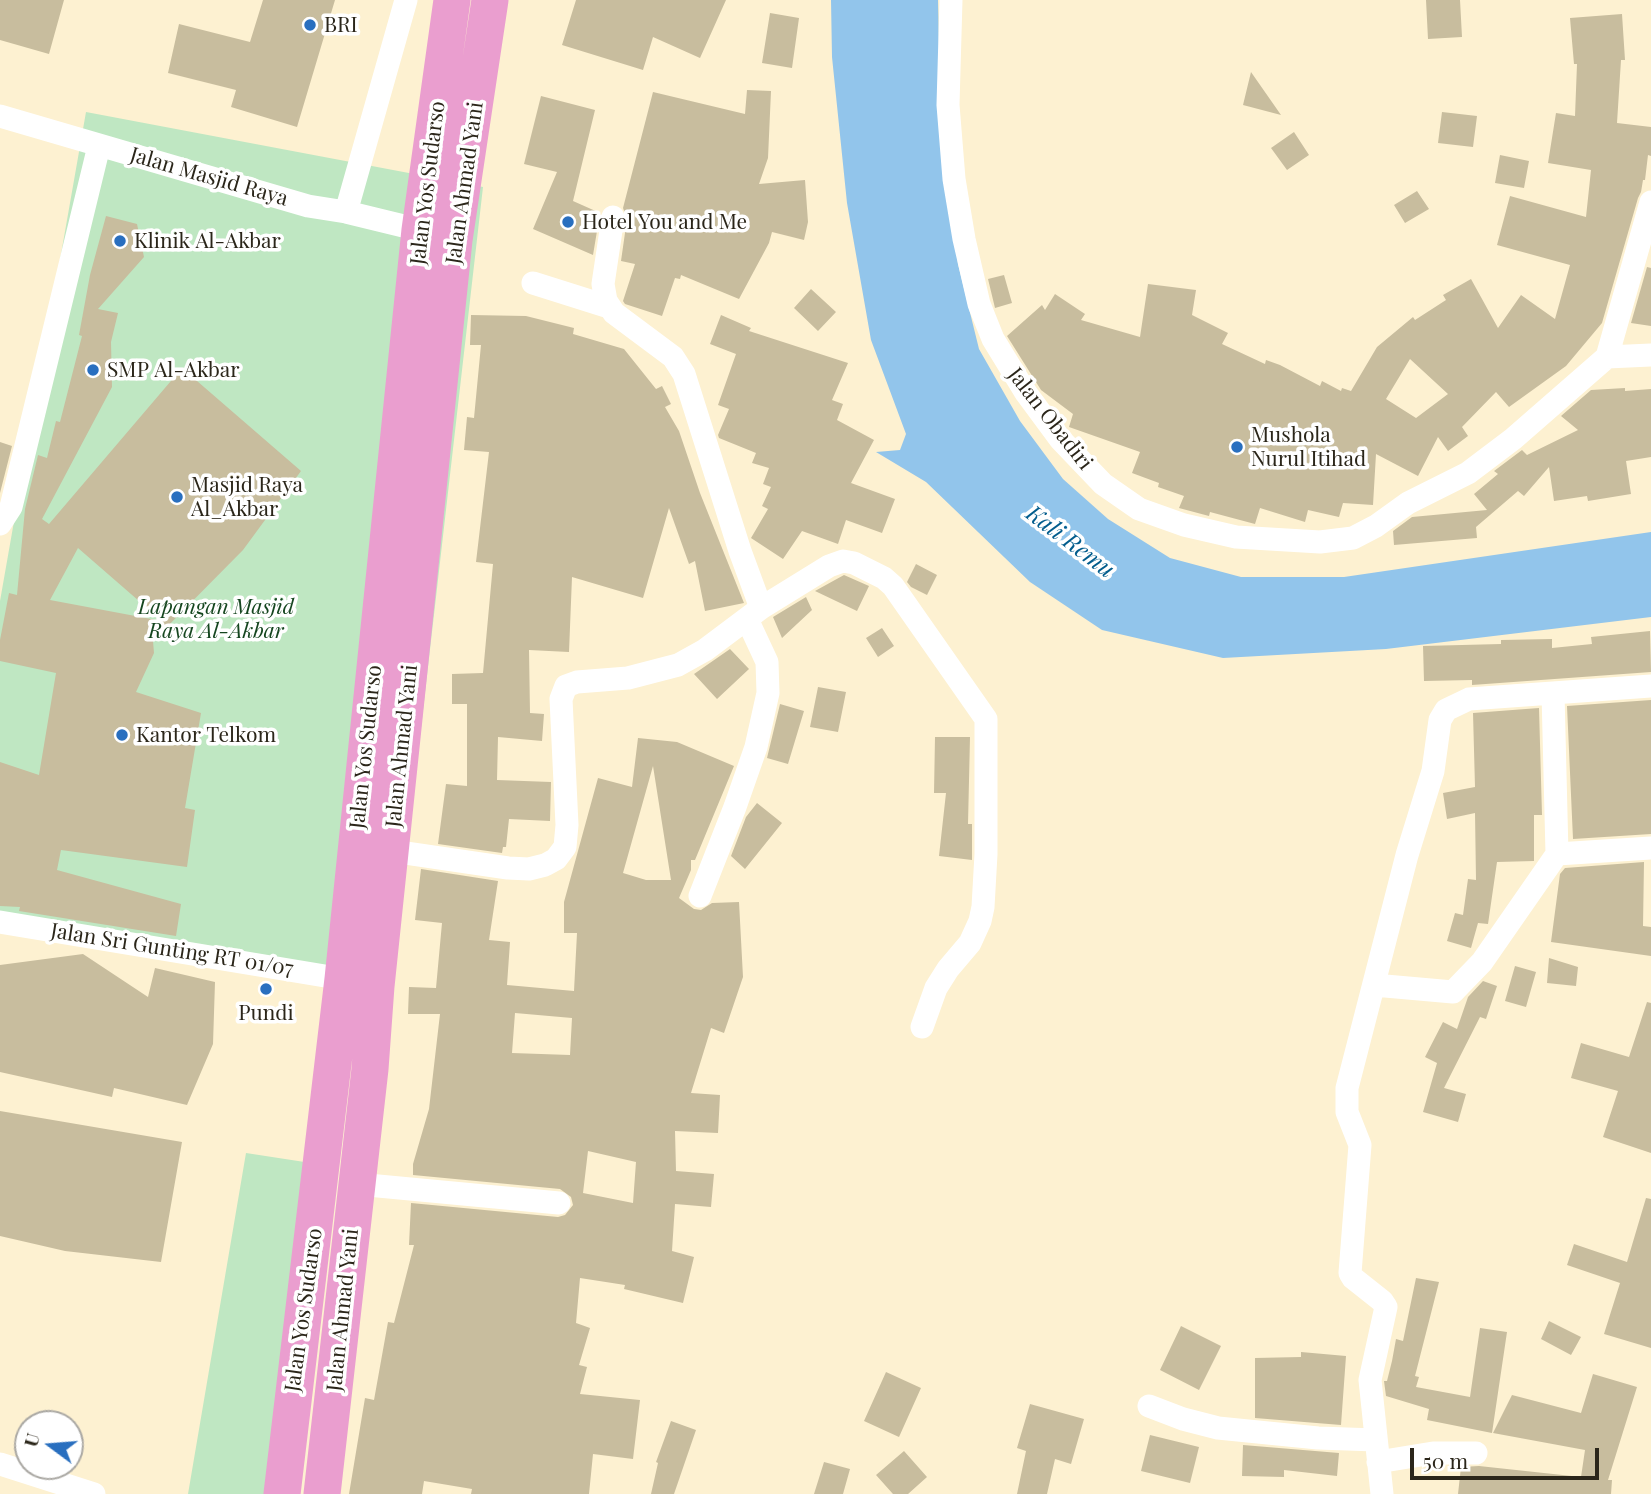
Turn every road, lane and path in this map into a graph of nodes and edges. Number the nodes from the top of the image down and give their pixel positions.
1 (407, 0) edge
2 (452, 0) edge
3 (491, 0) edge
4 (951, 0) edge
5 (0, 116) edge
6 (99, 146) junction
7 (1651, 202) edge
8 (346, 212) junction
9 (612, 217) dead end
10 (420, 230) junction
11 (533, 283) dead end
12 (609, 307) junction
13 (1651, 355) edge
14 (1607, 357) junction
15 (0, 524) edge
16 (754, 613) junction
17 (1651, 686) edge
18 (1553, 693) junction
19 (1651, 848) edge
20 (392, 851) junction
21 (1557, 854) junction
22 (700, 896) dead end
23 (0, 922) edge
24 (343, 979) junction
25 (1374, 985) junction
26 (922, 1027) dead end
27 (356, 1184) junction
28 (559, 1203) dead end
29 (293, 1394) junction
30 (334, 1400) junction
31 (1149, 1406) dead end
32 (1377, 1451) junction
33 (1476, 1453) dead end
34 (0, 1464) edge
35 (94, 1494) edge
36 (282, 1494) edge
37 (322, 1494) edge
38 (1382, 1494) edge

1 - 8 street
2 - 10 highway, Jalan Yos Sudarso
3 - 20 highway, Jalan Ahmad Yani
4 - 14 street, Jalan Obadiri
5 - 6 street, Jalan Masjid Raya
6 - 8 street, Jalan Masjid Raya
6 - 15 street
7 - 14 street
8 - 10 street, Jalan Masjid Raya
9 - 12 street
10 - 24 highway, Jalan Yos Sudarso
11 - 12 street
12 - 16 street
13 - 14 street
16 - 20 street
16 - 22 street
16 - 26 street
17 - 18 street
18 - 21 street
18 - 25 street
19 - 21 street
20 - 27 highway, Jalan Ahmad Yani
21 - 25 street
23 - 24 street, Jalan Sri Gunting RT 01/07
24 - 29 highway, Jalan Yos Sudarso
25 - 32 street
27 - 28 street
27 - 30 highway, Jalan Ahmad Yani
29 - 30 highway
29 - 36 highway, Jalan Yos Sudarso
30 - 37 highway, Jalan Ahmad Yani
31 - 32 street
32 - 33 street
32 - 38 street
34 - 35 street

